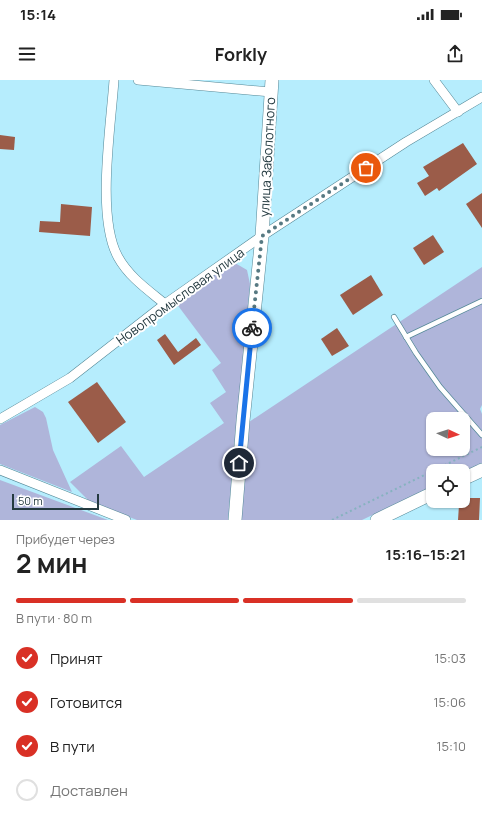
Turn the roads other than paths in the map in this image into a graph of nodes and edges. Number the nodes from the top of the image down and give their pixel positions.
1 (114, 80) edge
2 (138, 80) edge
3 (434, 80) edge
4 (272, 86) edge
5 (482, 98) edge
6 (458, 112) junction
7 (262, 236) junction
8 (482, 301) edge
9 (165, 304) junction
10 (394, 317) dead end
11 (406, 336) junction
12 (0, 419) edge
13 (482, 435) edge
14 (0, 470) edge
15 (482, 470) edge
16 (470, 476) edge
17 (426, 497) edge
18 (126, 520) edge
19 (235, 520) edge
20 (378, 520) edge

1 - 9 street
2 - 4 street
3 - 6 street
4 - 7 street, улица Заболотного
5 - 6 street, Новопромысловая улица
6 - 7 street, Новопромысловая улица
7 - 9 street, Новопромысловая улица
7 - 19 street, улица Заболотного
8 - 11 lane
9 - 12 street, Новопромысловая улица
10 - 11 lane
11 - 13 lane
14 - 18 street
15 - 16 street
17 - 20 street

